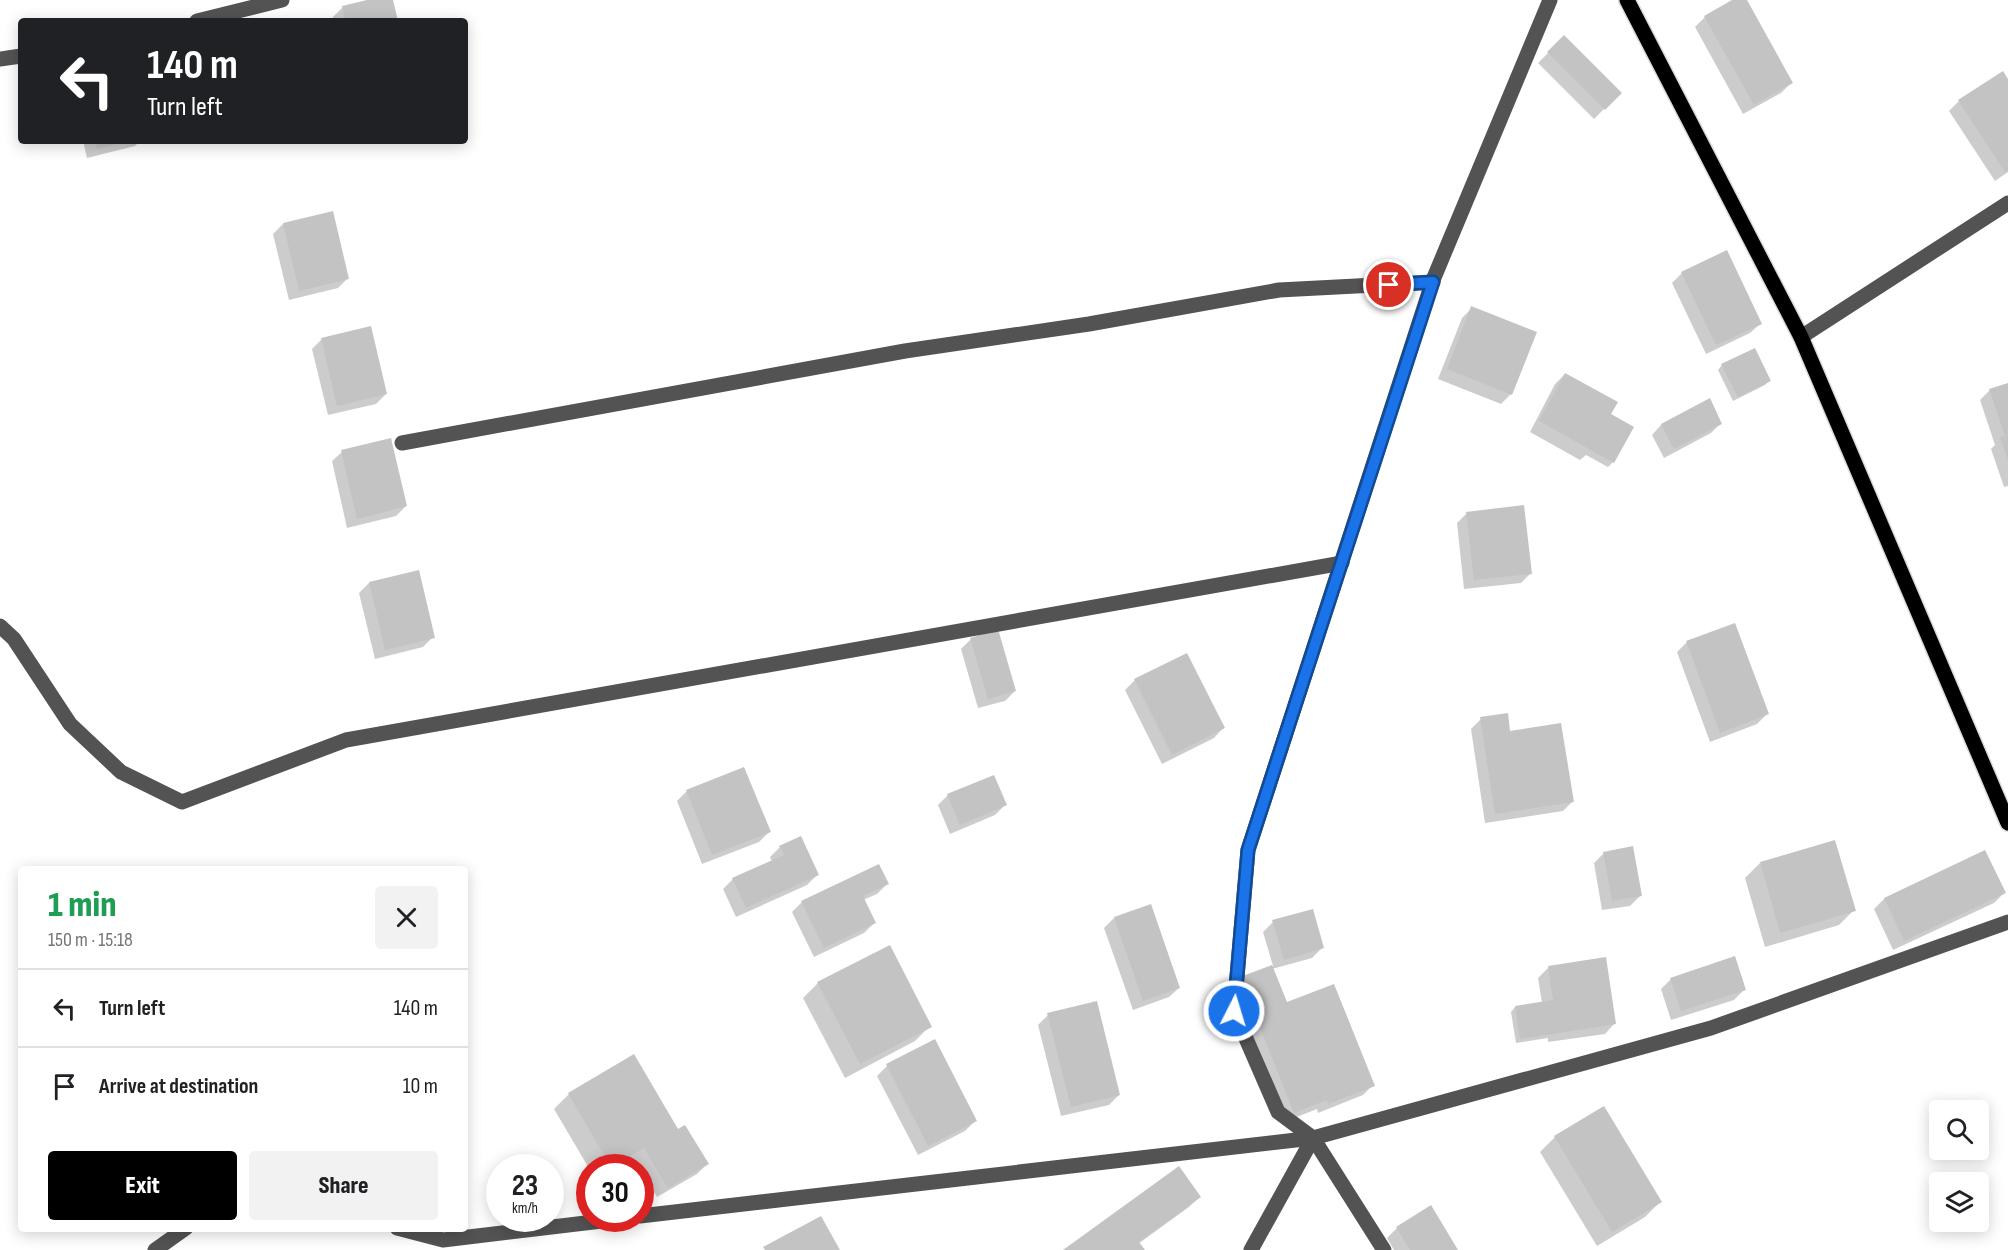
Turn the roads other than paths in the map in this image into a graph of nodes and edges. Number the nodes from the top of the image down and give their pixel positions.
1 (282, 0) edge
2 (1550, 0) edge
3 (1627, 0) edge
4 (209, 18) edge
5 (18, 56) edge
6 (0, 59) edge
7 (2008, 203) edge
8 (1433, 282) junction
9 (1801, 337) junction
10 (402, 443) dead end
11 (1342, 563) junction
12 (0, 626) edge
13 (2008, 823) edge
14 (2008, 922) edge
15 (1312, 1138) junction
16 (654, 1214) edge
17 (576, 1224) edge
18 (180, 1232) edge
19 (412, 1232) edge
20 (155, 1250) edge
21 (1251, 1250) edge
22 (1384, 1250) edge

1 - 4 street
2 - 8 street
3 - 9 main road
5 - 6 street
7 - 9 street
8 - 10 street
8 - 11 street
9 - 13 main road
11 - 12 street
11 - 15 street
14 - 15 street
15 - 16 street
15 - 21 street
15 - 22 street
17 - 19 street
18 - 20 street

